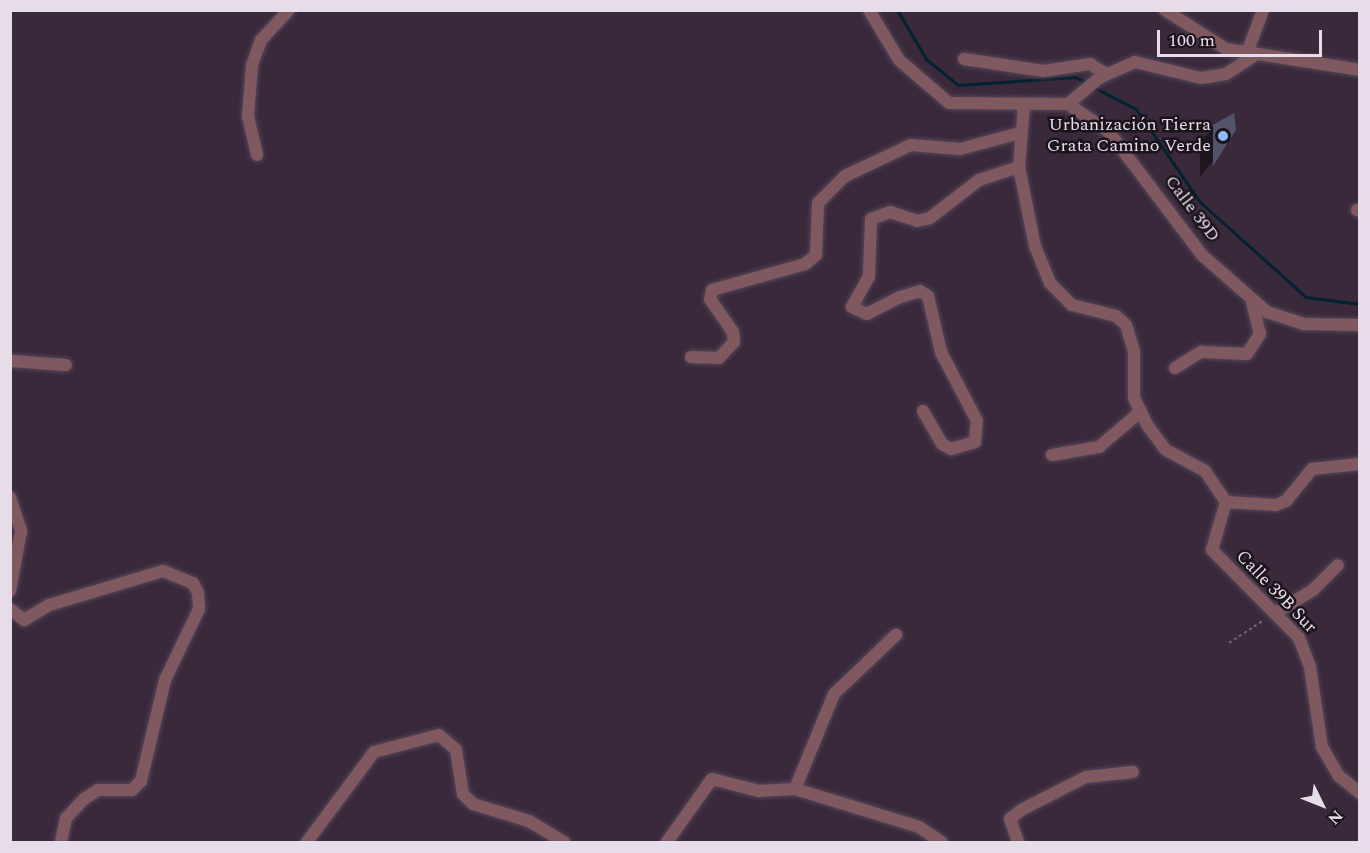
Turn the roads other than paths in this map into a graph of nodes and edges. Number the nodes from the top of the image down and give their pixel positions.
1 (289, 10) edge
2 (869, 10) edge
3 (1263, 10) edge
4 (1166, 11) edge
5 (1251, 54) junction
6 (964, 60) dead end
7 (1359, 70) edge
8 (1103, 76) junction
9 (1024, 104) junction
10 (1068, 104) junction
11 (1020, 134) junction
12 (257, 155) dead end
13 (1019, 167) junction
14 (1252, 301) junction
15 (1359, 325) edge
16 (691, 357) dead end
17 (10, 361) edge
18 (66, 365) dead end
19 (1175, 368) dead end
20 (923, 411) dead end
21 (1141, 411) junction
22 (1052, 455) dead end
23 (1359, 464) edge
24 (10, 497) edge
25 (1226, 502) junction
26 (1338, 565) dead end
27 (10, 591) edge
28 (10, 609) edge
29 (1275, 613) junction
30 (896, 635) dead end
31 (1133, 772) dead end
32 (795, 789) junction
33 (1359, 793) edge
34 (61, 843) edge
35 (307, 843) edge
36 (564, 843) edge
37 (667, 843) edge
38 (941, 843) edge
39 (1018, 843) edge

1 - 12 street
2 - 9 street
3 - 5 street
4 - 5 street
5 - 7 street
5 - 8 street
6 - 8 street
8 - 10 street
9 - 10 street
9 - 11 street
10 - 14 street, Calle 39D
11 - 13 street
11 - 16 street
13 - 20 street
13 - 21 street
14 - 15 street, Calle 39D
14 - 19 street
17 - 18 street
21 - 22 street
21 - 25 street
23 - 25 street
24 - 27 street
25 - 29 street, Calle 39B Sur
26 - 29 street
28 - 34 street
29 - 33 street, Calle 39B Sur
30 - 32 street
31 - 39 street
32 - 37 street
32 - 38 street
35 - 36 street

